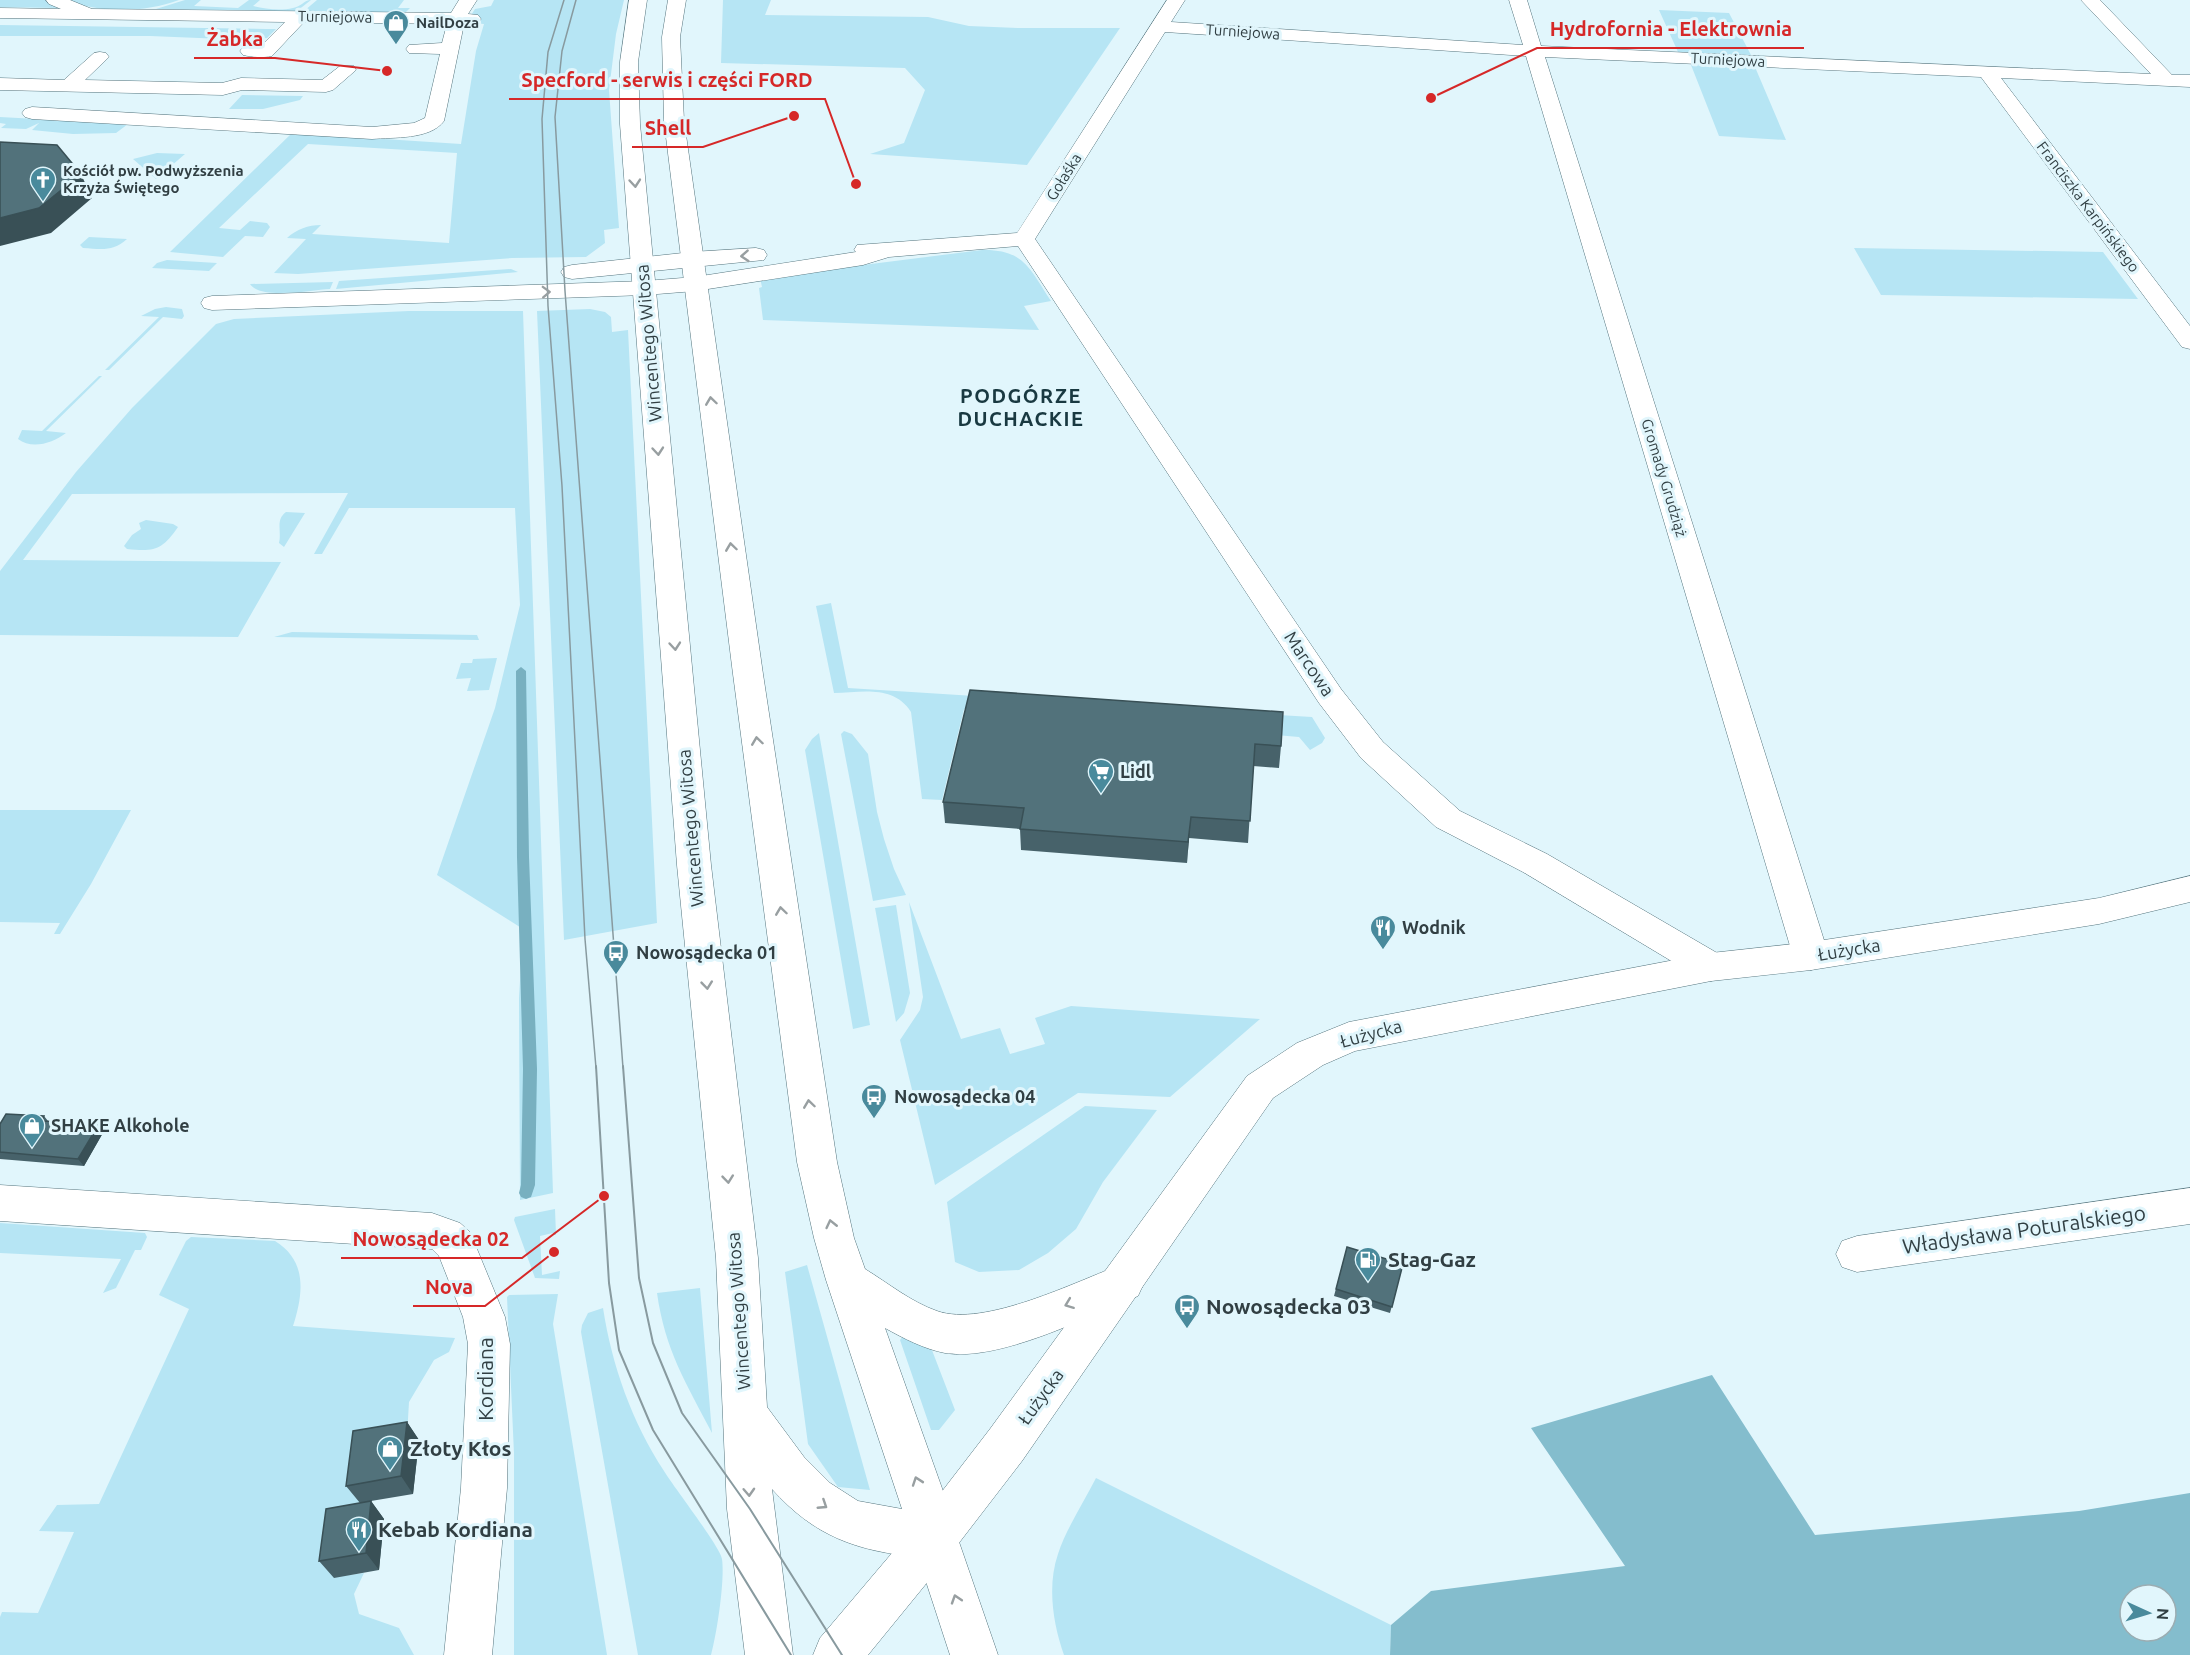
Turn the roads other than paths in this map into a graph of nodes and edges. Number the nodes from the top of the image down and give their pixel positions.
1 (55, 0) edge
2 (468, 0) edge
3 (638, 0) edge
4 (677, 0) edge
5 (1176, 0) edge
6 (1518, 0) edge
7 (2090, 0) edge
8 (82, 12) junction
9 (0, 13) edge
10 (299, 17) junction
11 (464, 19) junction
12 (1159, 26) junction
13 (450, 48) junction
14 (415, 49) dead end
15 (249, 51) dead end
16 (1532, 51) junction
17 (100, 57) dead end
18 (347, 69) dead end
19 (1987, 72) junction
20 (2168, 81) junction
21 (2190, 81) edge
22 (0, 84) edge
23 (68, 86) junction
24 (223, 89) junction
25 (32, 113) dead end
26 (192, 122) junction
27 (1024, 239) junction
28 (694, 271) junction
29 (644, 276) junction
30 (212, 303) dead end
31 (2190, 342) edge
32 (2190, 889) edge
33 (1811, 956) junction
34 (1711, 967) junction
35 (0, 1203) edge
36 (2190, 1206) edge
37 (1857, 1254) dead end
38 (847, 1280) junction
39 (1123, 1283) junction
40 (745, 1413) junction
41 (936, 1536) junction
42 (468, 1655) edge
43 (769, 1655) edge
44 (837, 1655) edge
45 (974, 1655) edge

1 - 8 street
2 - 11 street
3 -> 29 street, Wincentego Witosa
4 - 28 street
5 - 12 street, Gołaśka
6 - 16 street, Gromady Grudziąż
7 - 20 street
8 - 9 street, Turniejowa
8 - 10 street, Turniejowa
10 - 11 street, Turniejowa
10 - 15 street
11 - 13 street
12 - 16 street, Turniejowa
12 - 27 street, Gołaśka
13 - 14 street
13 - 26 street
16 - 19 street, Turniejowa
16 - 33 street, Gromady Grudziąż
17 - 23 street
18 - 24 street
19 - 20 street, Turniejowa
19 - 31 street, Franciszka Karpińskiego
20 - 21 street, Turniejowa
22 - 23 street
23 - 24 street
24 - 26 street
25 - 26 street
27 - 28 street
27 - 34 street, Marcowa
28 - 29 street
38 -> 28 street
29 - 30 street
29 -> 40 street, Wincentego Witosa
32 - 33 street, Łużycka
33 - 34 street, Łużycka
34 - 39 street, Łużycka
35 - 42 street, Kordiana
36 - 37 street, Władysława Poturalskiego
39 -> 38 street
41 -> 38 street
39 - 41 street, Łużycka
40 -> 41 street
40 -> 43 street, Wincentego Witosa
41 - 44 street, Łużycka
45 -> 41 street

